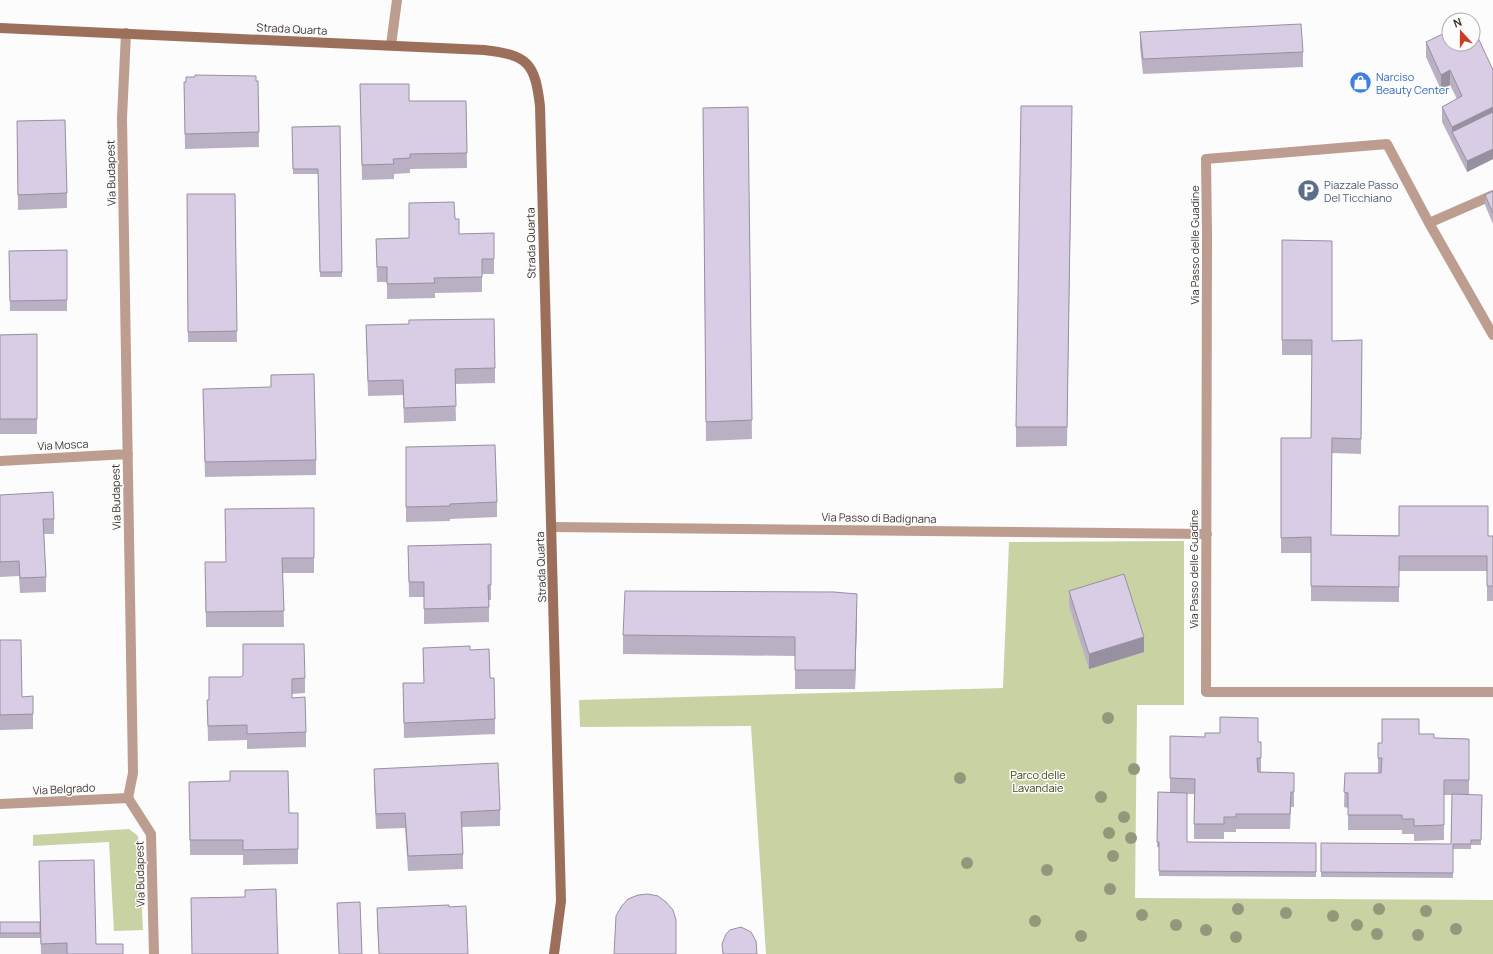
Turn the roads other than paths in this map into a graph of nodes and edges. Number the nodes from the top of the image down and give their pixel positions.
1 (397, 0) edge
2 (0, 28) edge
3 (126, 33) junction
4 (391, 45) junction
5 (1493, 195) edge
6 (1429, 223) junction
7 (1493, 334) edge
8 (128, 454) junction
9 (0, 461) edge
10 (552, 526) junction
11 (1207, 534) junction
12 (1493, 692) edge
13 (128, 798) junction
14 (0, 804) edge
15 (154, 954) edge
16 (554, 954) edge

1 - 4 street
2 - 3 street, Strada Quarta
3 - 4 street, Strada Quarta
3 - 8 street, Via Budapest
4 - 10 street, Strada Quarta
5 - 6 street
6 - 7 street
6 - 11 street, Via Passo delle Guadine
8 - 9 street, Via Mosca
8 - 13 street, Via Budapest
10 - 11 street, Via Passo di Badignana
10 - 16 street, Strada Quarta
11 - 12 street, Via Passo delle Guadine
13 - 14 street, Via Belgrado
13 - 15 street, Via Budapest

